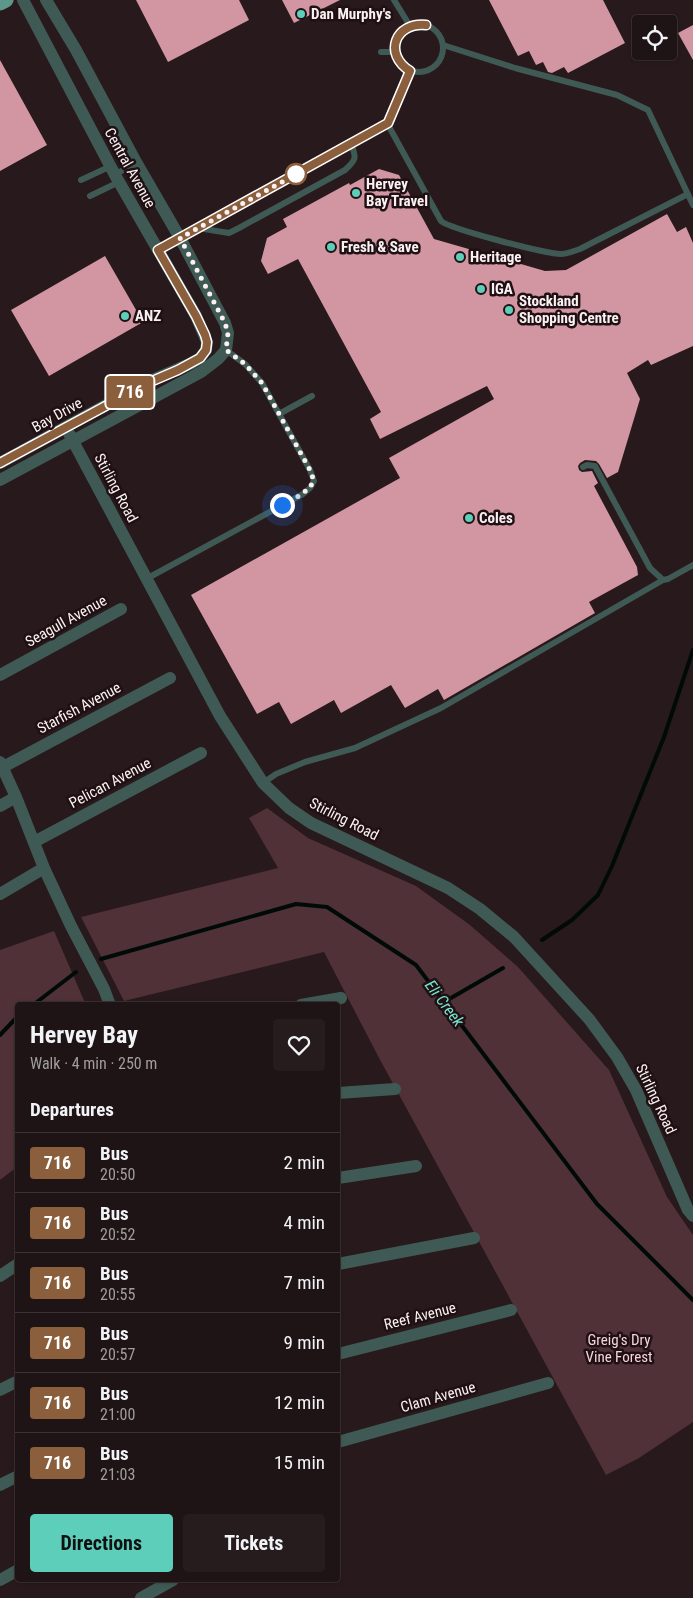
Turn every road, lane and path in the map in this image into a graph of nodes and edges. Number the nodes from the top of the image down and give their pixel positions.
1 (6, 0) edge
2 (23, 0) edge
3 (46, 0) edge
4 (394, 0) edge
5 (0, 4) edge
6 (410, 26) junction
7 (443, 45) junction
8 (380, 52) dead end
9 (395, 52) junction
10 (410, 71) junction
11 (388, 123) junction
12 (351, 144) junction
13 (136, 162) junction
14 (115, 174) junction
15 (81, 180) dead end
16 (688, 194) junction
17 (90, 196) dead end
18 (693, 205) edge
19 (198, 228) junction
20 (180, 238) junction
21 (158, 250) junction
22 (206, 350) joint
23 (222, 355) junction
24 (312, 396) dead end
25 (279, 414) junction
26 (66, 428) junction
27 (73, 442) junction
28 (0, 463) edge
29 (583, 467) dead end
30 (0, 480) edge
31 (693, 565) edge
32 (146, 579) junction
33 (663, 580) junction
34 (120, 609) dead end
35 (0, 675) edge
36 (170, 678) dead end
37 (202, 753) dead end
38 (2, 765) edge
39 (262, 782) junction
40 (16, 797) junction
41 (0, 806) edge
42 (34, 842) junction
43 (44, 868) junction
44 (0, 894) edge
45 (341, 998) dead end
46 (109, 1002) edge
47 (318, 1002) edge
48 (395, 1089) dead end
49 (340, 1093) edge
50 (661, 1147) junction
51 (416, 1166) dead end
52 (340, 1178) edge
53 (693, 1198) edge
54 (693, 1216) edge
55 (474, 1238) dead end
56 (340, 1264) edge
57 (15, 1266) edge
58 (0, 1276) edge
59 (511, 1310) dead end
60 (340, 1353) edge
61 (15, 1382) edge
62 (548, 1383) dead end
63 (0, 1390) edge
64 (340, 1441) edge
65 (15, 1478) edge
66 (0, 1485) edge
67 (15, 1572) edge
68 (0, 1580) edge
69 (169, 1582) edge
70 (141, 1598) edge

1 - 5 main road
2 - 14 street, Central Avenue
3 - 13 street, Central Avenue
4 - 6 lane
6 - 7 lane
6 - 9 lane
7 - 10 lane
7 - 16 lane
8 - 9 lane
9 - 10 lane
10 - 11 lane
11 - 12 lane
11 - 16 lane
12 - 19 lane
12 - 19 lane
13 - 14 lane
13 - 20 street, Central Avenue
14 - 15 lane
14 - 17 lane
14 - 21 street, Central Avenue
16 - 18 lane
19 - 20 lane
20 - 21 lane
20 - 23 street, Central Avenue
21 - 22 street, Central Avenue
22 - 26 street, Bay Drive
23 - 25 lane
23 - 27 street, Bay Drive
24 - 25 lane
25 - 32 lane
26 - 27 street, Stirling Road
26 - 28 street, Bay Drive
27 - 30 street, Bay Drive
27 - 32 street, Stirling Road
29 - 33 lane
31 - 33 lane
32 - 39 street, Stirling Road
33 - 39 lane
34 - 35 street, Seagull Avenue
36 - 38 street, Starfish Avenue
37 - 42 street, Pelican Avenue
38 - 40 street
39 - 50 street, Stirling Road
40 - 41 street
40 - 42 street
42 - 43 street
43 - 44 street
43 - 46 street
45 - 47 street
48 - 49 street
50 - 53 street, Stirling Road
50 - 54 street, Stirling Road
51 - 52 street
55 - 56 street
57 - 58 street
59 - 60 street, Reef Avenue
61 - 63 street
62 - 64 street, Clam Avenue
65 - 66 street
67 - 68 street
69 - 70 street

